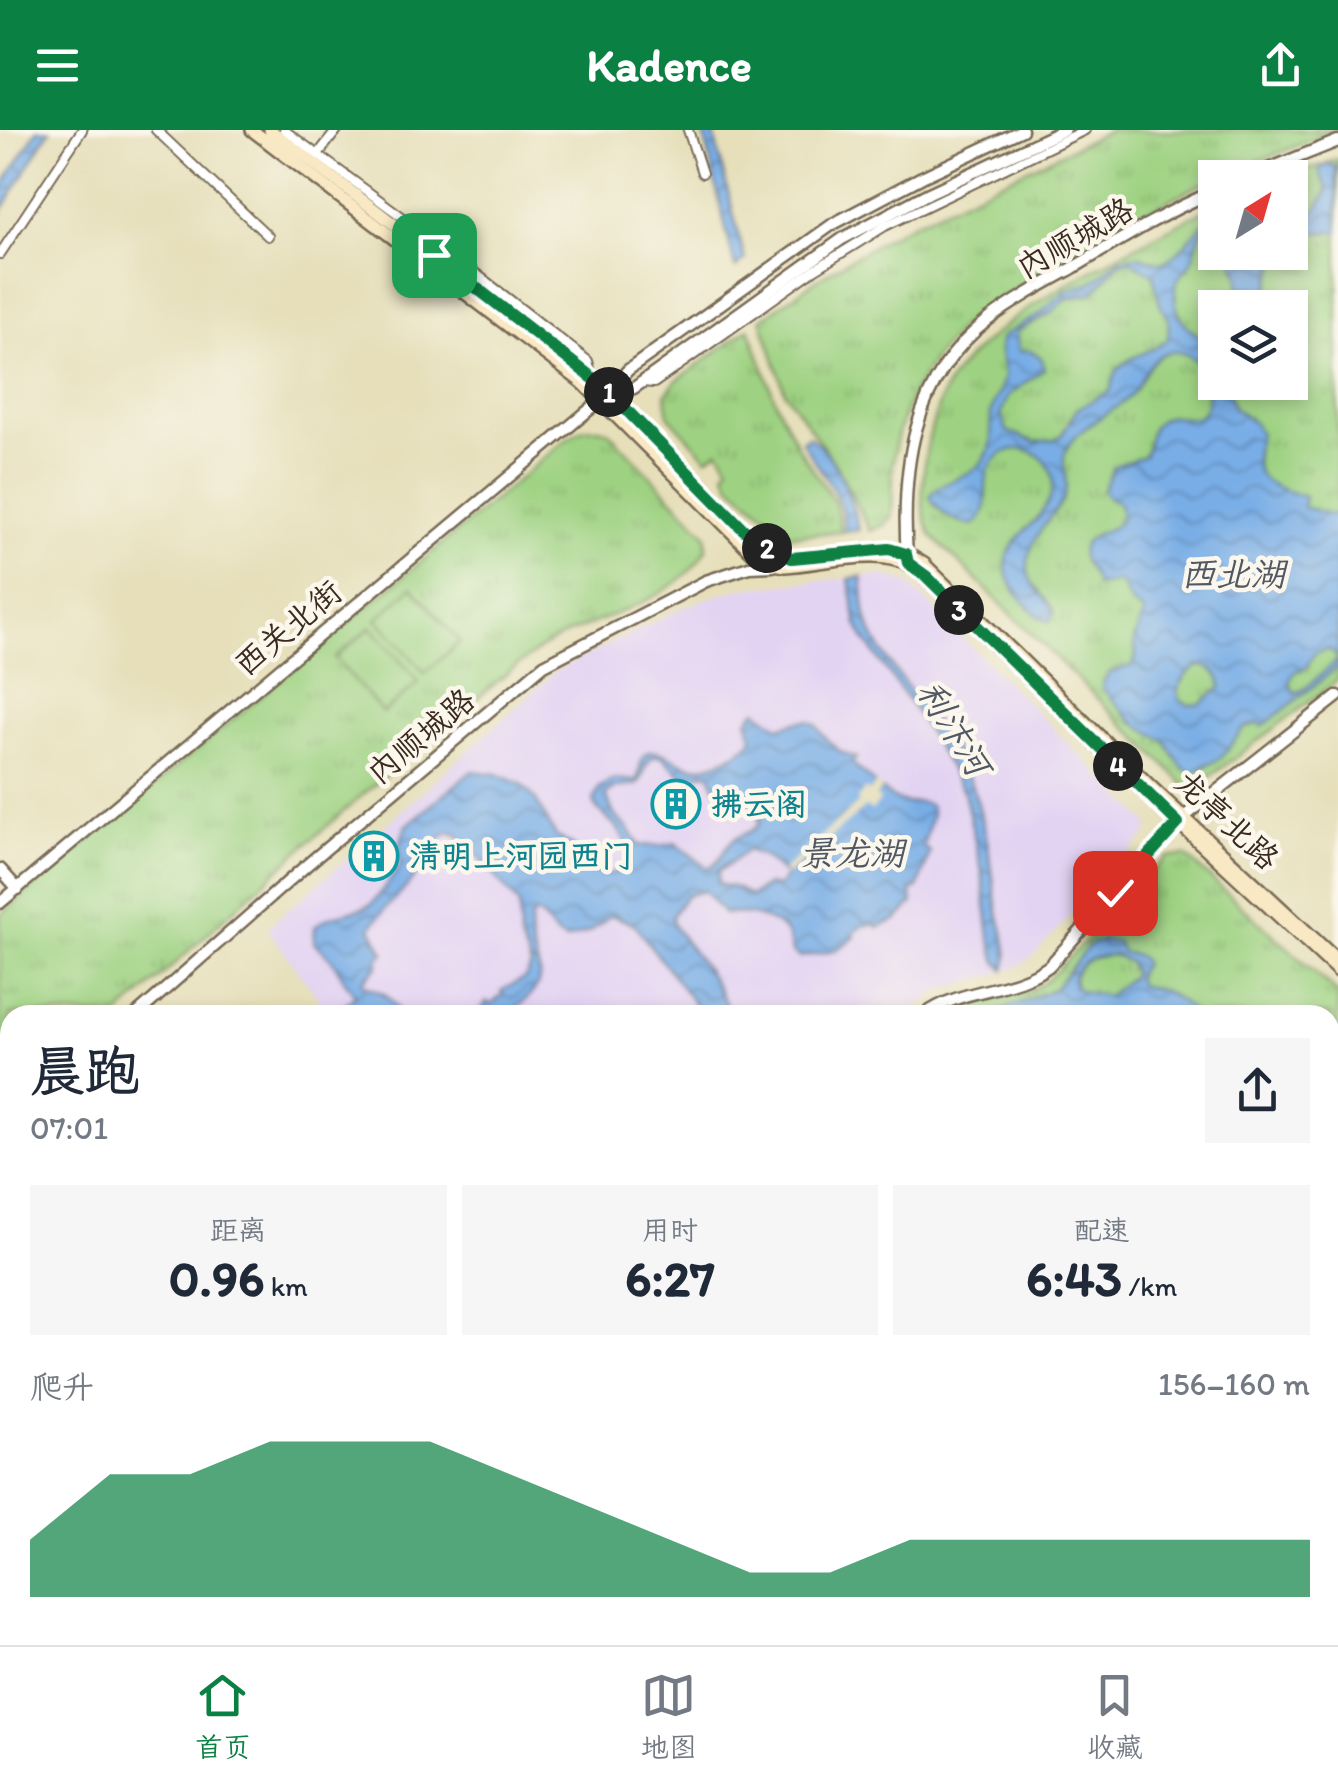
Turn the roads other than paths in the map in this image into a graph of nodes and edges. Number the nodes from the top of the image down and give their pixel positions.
1 (82, 130) edge
2 (156, 130) edge
3 (252, 130) edge
4 (270, 130) edge
5 (284, 130) edge
6 (337, 130) edge
7 (688, 130) edge
8 (1022, 130) edge
9 (1064, 130) edge
10 (1085, 130) edge
11 (1338, 141) edge
12 (315, 159) junction
13 (1291, 160) edge
14 (702, 173) dead end
15 (1198, 198) edge
16 (268, 236) dead end
17 (0, 254) edge
18 (641, 382) junction
19 (605, 396) junction
20 (905, 559) junction
21 (779, 566) junction
22 (1338, 696) edge
23 (1181, 820) junction
24 (0, 869) edge
25 (18, 889) junction
26 (0, 903) edge
27 (1338, 960) edge
28 (1338, 972) edge
29 (152, 1005) edge
30 (942, 1005) edge
31 (117, 1645) edge
32 (129, 1645) edge

1 - 17 street
2 - 16 street
3 - 19 main road
4 - 12 main road
5 - 12 street
6 - 12 street
7 - 14 street
8 - 19 street, 西关北街
9 - 18 street, 西关北街
10 - 18 street
11 - 13 street
12 - 19 main road
15 - 20 street, 内顺城路
18 - 19 street, 西关北街
19 - 20 main road
19 - 21 main road
19 - 25 street, 西关北街
20 - 21 main road
20 - 23 main road, 龙亭北路
21 - 29 street, 内顺城路
22 - 23 street
23 - 27 main road, 龙亭北路
23 - 28 main road, 龙亭北路
23 - 30 street
24 - 25 street
25 - 26 street, 西关北街
31 - 32 street

